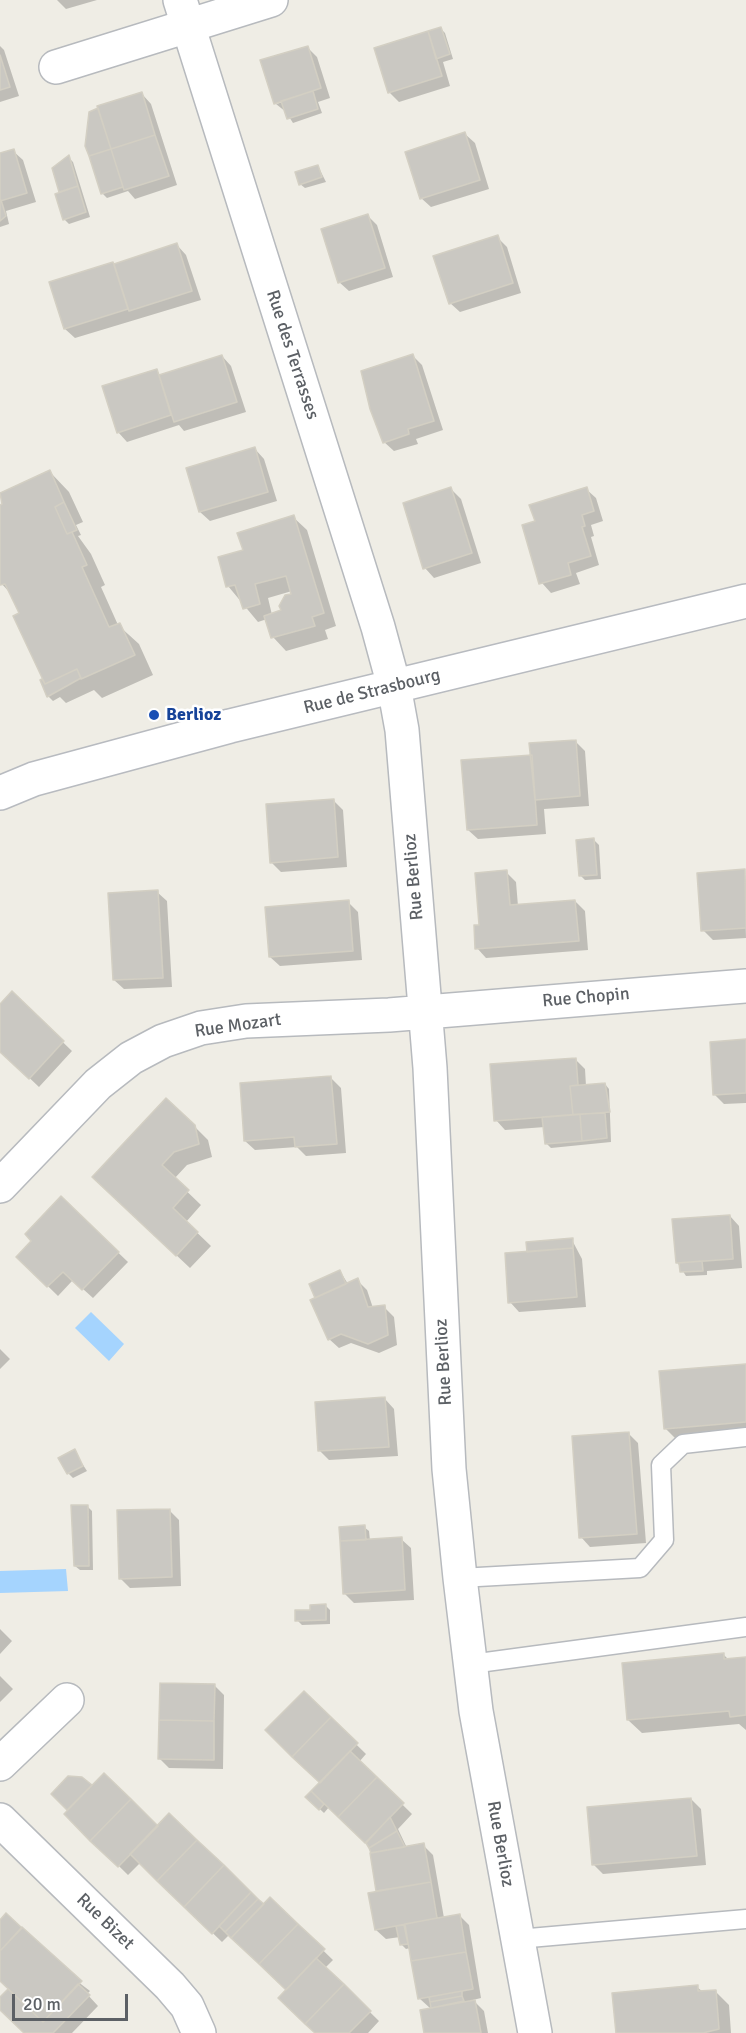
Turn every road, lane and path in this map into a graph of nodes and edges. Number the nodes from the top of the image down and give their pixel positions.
1 (271, 0) edge
2 (184, 13) edge
3 (56, 66) dead end
4 (746, 600) edge
5 (394, 686) junction
6 (0, 793) edge
7 (746, 986) edge
8 (425, 1011) junction
9 (0, 1186) edge
10 (746, 1437) edge
11 (460, 1578) junction
12 (746, 1627) edge
13 (471, 1664) junction
14 (67, 1700) dead end
15 (0, 1764) edge
16 (0, 1820) edge
17 (746, 1919) edge
18 (518, 1939) junction
19 (199, 2033) edge
20 (535, 2033) edge

1 - 2 street
2 - 3 street
2 - 5 street, Rue des Terrasses
4 - 5 street, Rue de Strasbourg
5 - 6 street, Rue de Strasbourg
5 - 8 street, Rue Berlioz
7 - 8 street, Rue Chopin
8 - 9 street, Rue Mozart
8 - 11 street, Rue Berlioz
10 - 11 lane
11 - 13 street, Rue Berlioz
12 - 13 lane
13 - 18 street, Rue Berlioz
14 - 15 street
16 - 19 street, Rue Bizet
17 - 18 lane
18 - 20 street, Rue Berlioz

